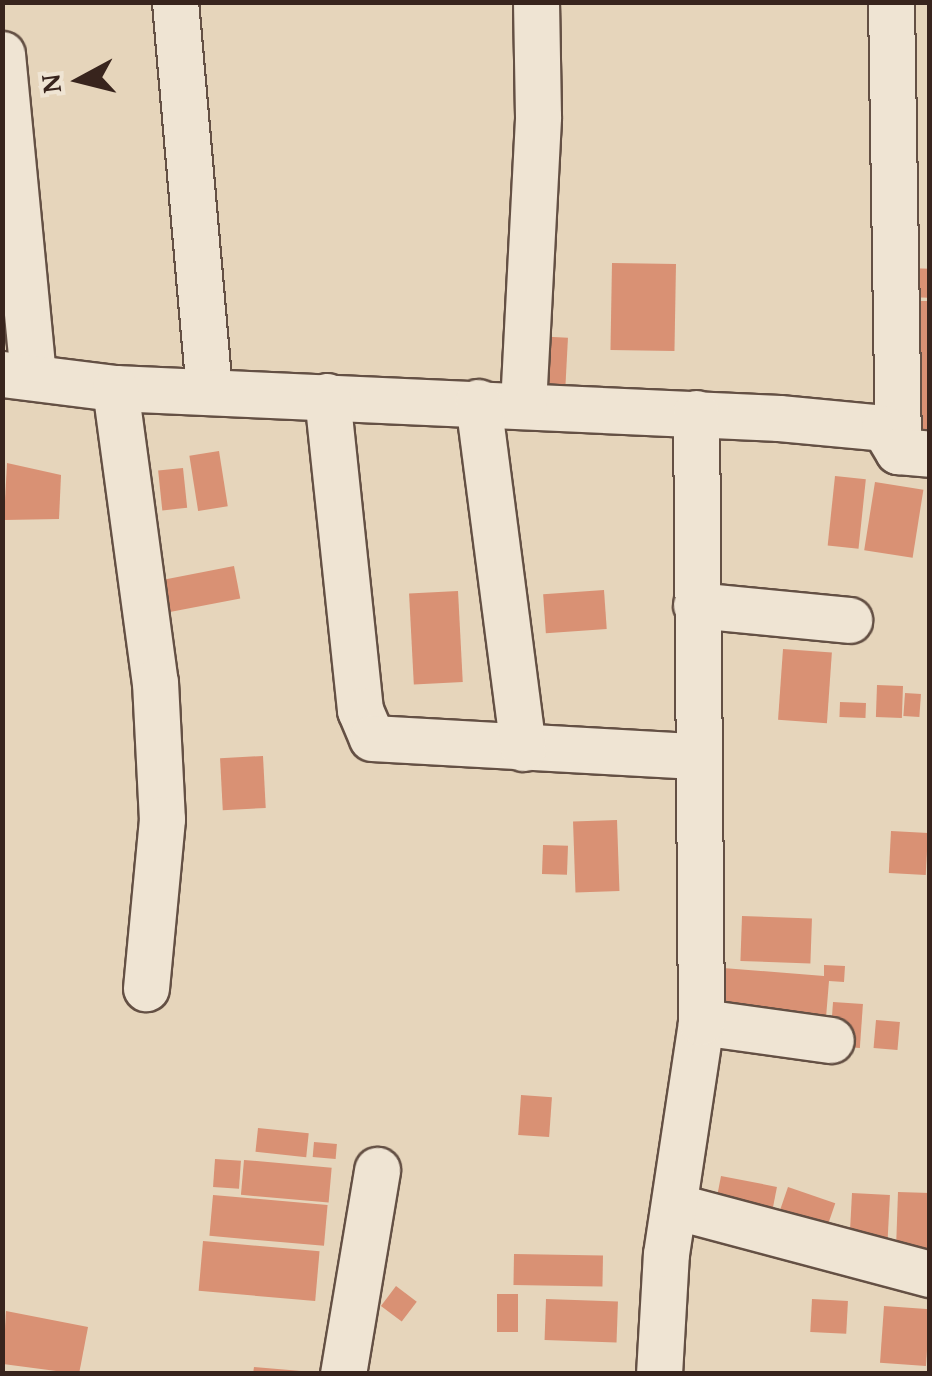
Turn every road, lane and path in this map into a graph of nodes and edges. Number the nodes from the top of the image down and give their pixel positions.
1 (175, 2) edge
2 (536, 2) edge
3 (890, 2) edge
4 (2, 54) edge
5 (18, 375) edge
6 (115, 388) junction
7 (208, 390) junction
8 (326, 396) junction
9 (478, 402) junction
10 (522, 405) junction
11 (696, 413) junction
12 (914, 452) edge
13 (696, 605) junction
14 (849, 620) dead end
15 (524, 748) junction
16 (695, 756) junction
17 (146, 988) dead end
18 (701, 1022) junction
19 (831, 1040) dead end
20 (376, 1170) dead end
21 (678, 1207) junction
22 (930, 1274) edge
23 (342, 1374) edge
24 (659, 1374) edge

1 - 7 street
2 - 10 street
3 - 12 street
4 - 5 street
5 - 6 street
6 - 7 street
6 - 17 street
7 - 8 street
8 - 9 street
8 - 15 street
9 - 10 street
9 - 15 street
10 - 11 street
11 - 12 street
11 - 13 street
13 - 14 street
13 - 16 street
15 - 16 street
16 - 18 street
18 - 19 street
18 - 21 street
20 - 23 street
21 - 22 street
21 - 24 street

